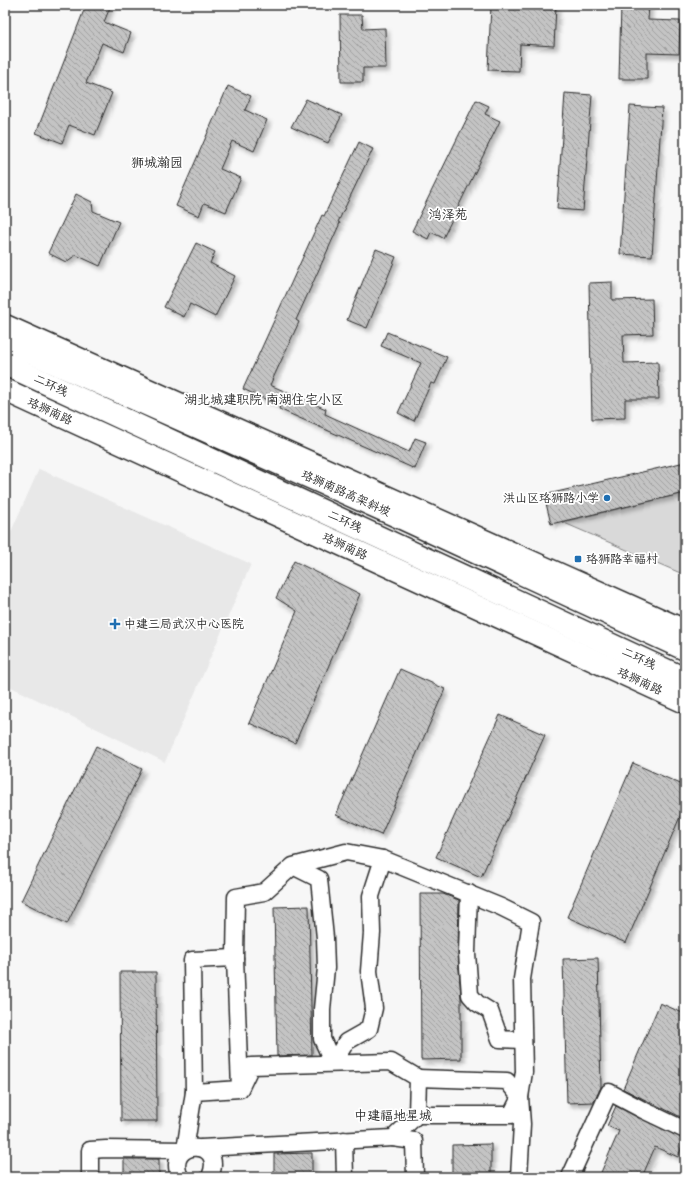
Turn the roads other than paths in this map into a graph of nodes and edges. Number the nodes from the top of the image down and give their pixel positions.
1 (5, 326) edge
2 (5, 341) edge
3 (5, 364) edge
4 (5, 390) edge
5 (685, 631) edge
6 (685, 649) edge
7 (685, 679) edge
8 (685, 702) edge
9 (383, 859) junction
10 (293, 866) junction
11 (469, 893) junction
12 (235, 958) junction
13 (522, 1040) junction
14 (333, 1063) junction
15 (418, 1078) junction
16 (240, 1089) junction
17 (194, 1092) junction
18 (520, 1097) junction
19 (417, 1115) junction
20 (685, 1130) edge
21 (393, 1138) junction
22 (344, 1140) junction
23 (193, 1149) junction
24 (90, 1177) edge
25 (180, 1177) edge
26 (210, 1177) edge
27 (345, 1177) edge
28 (415, 1177) edge
29 (519, 1177) edge
30 (570, 1177) edge

1 - 5 main road
2 - 6 main road, 珞狮南路高架斜坡
3 - 7 main road, 二环线
4 - 8 main road, 珞狮南路
9 - 10 street
9 - 11 street
9 - 14 street
10 - 12 street
10 - 14 street
11 - 13 street
11 - 13 street
12 - 16 street
12 - 17 street
13 - 18 street
14 - 15 street
14 - 16 street
15 - 18 street
15 - 19 street
16 - 17 street
17 - 23 street
18 - 19 street
18 - 29 street
19 - 21 street
20 - 30 street
21 - 22 street
21 - 28 street
22 - 23 street
22 - 27 street
23 - 24 street
23 - 25 street
23 - 26 street

